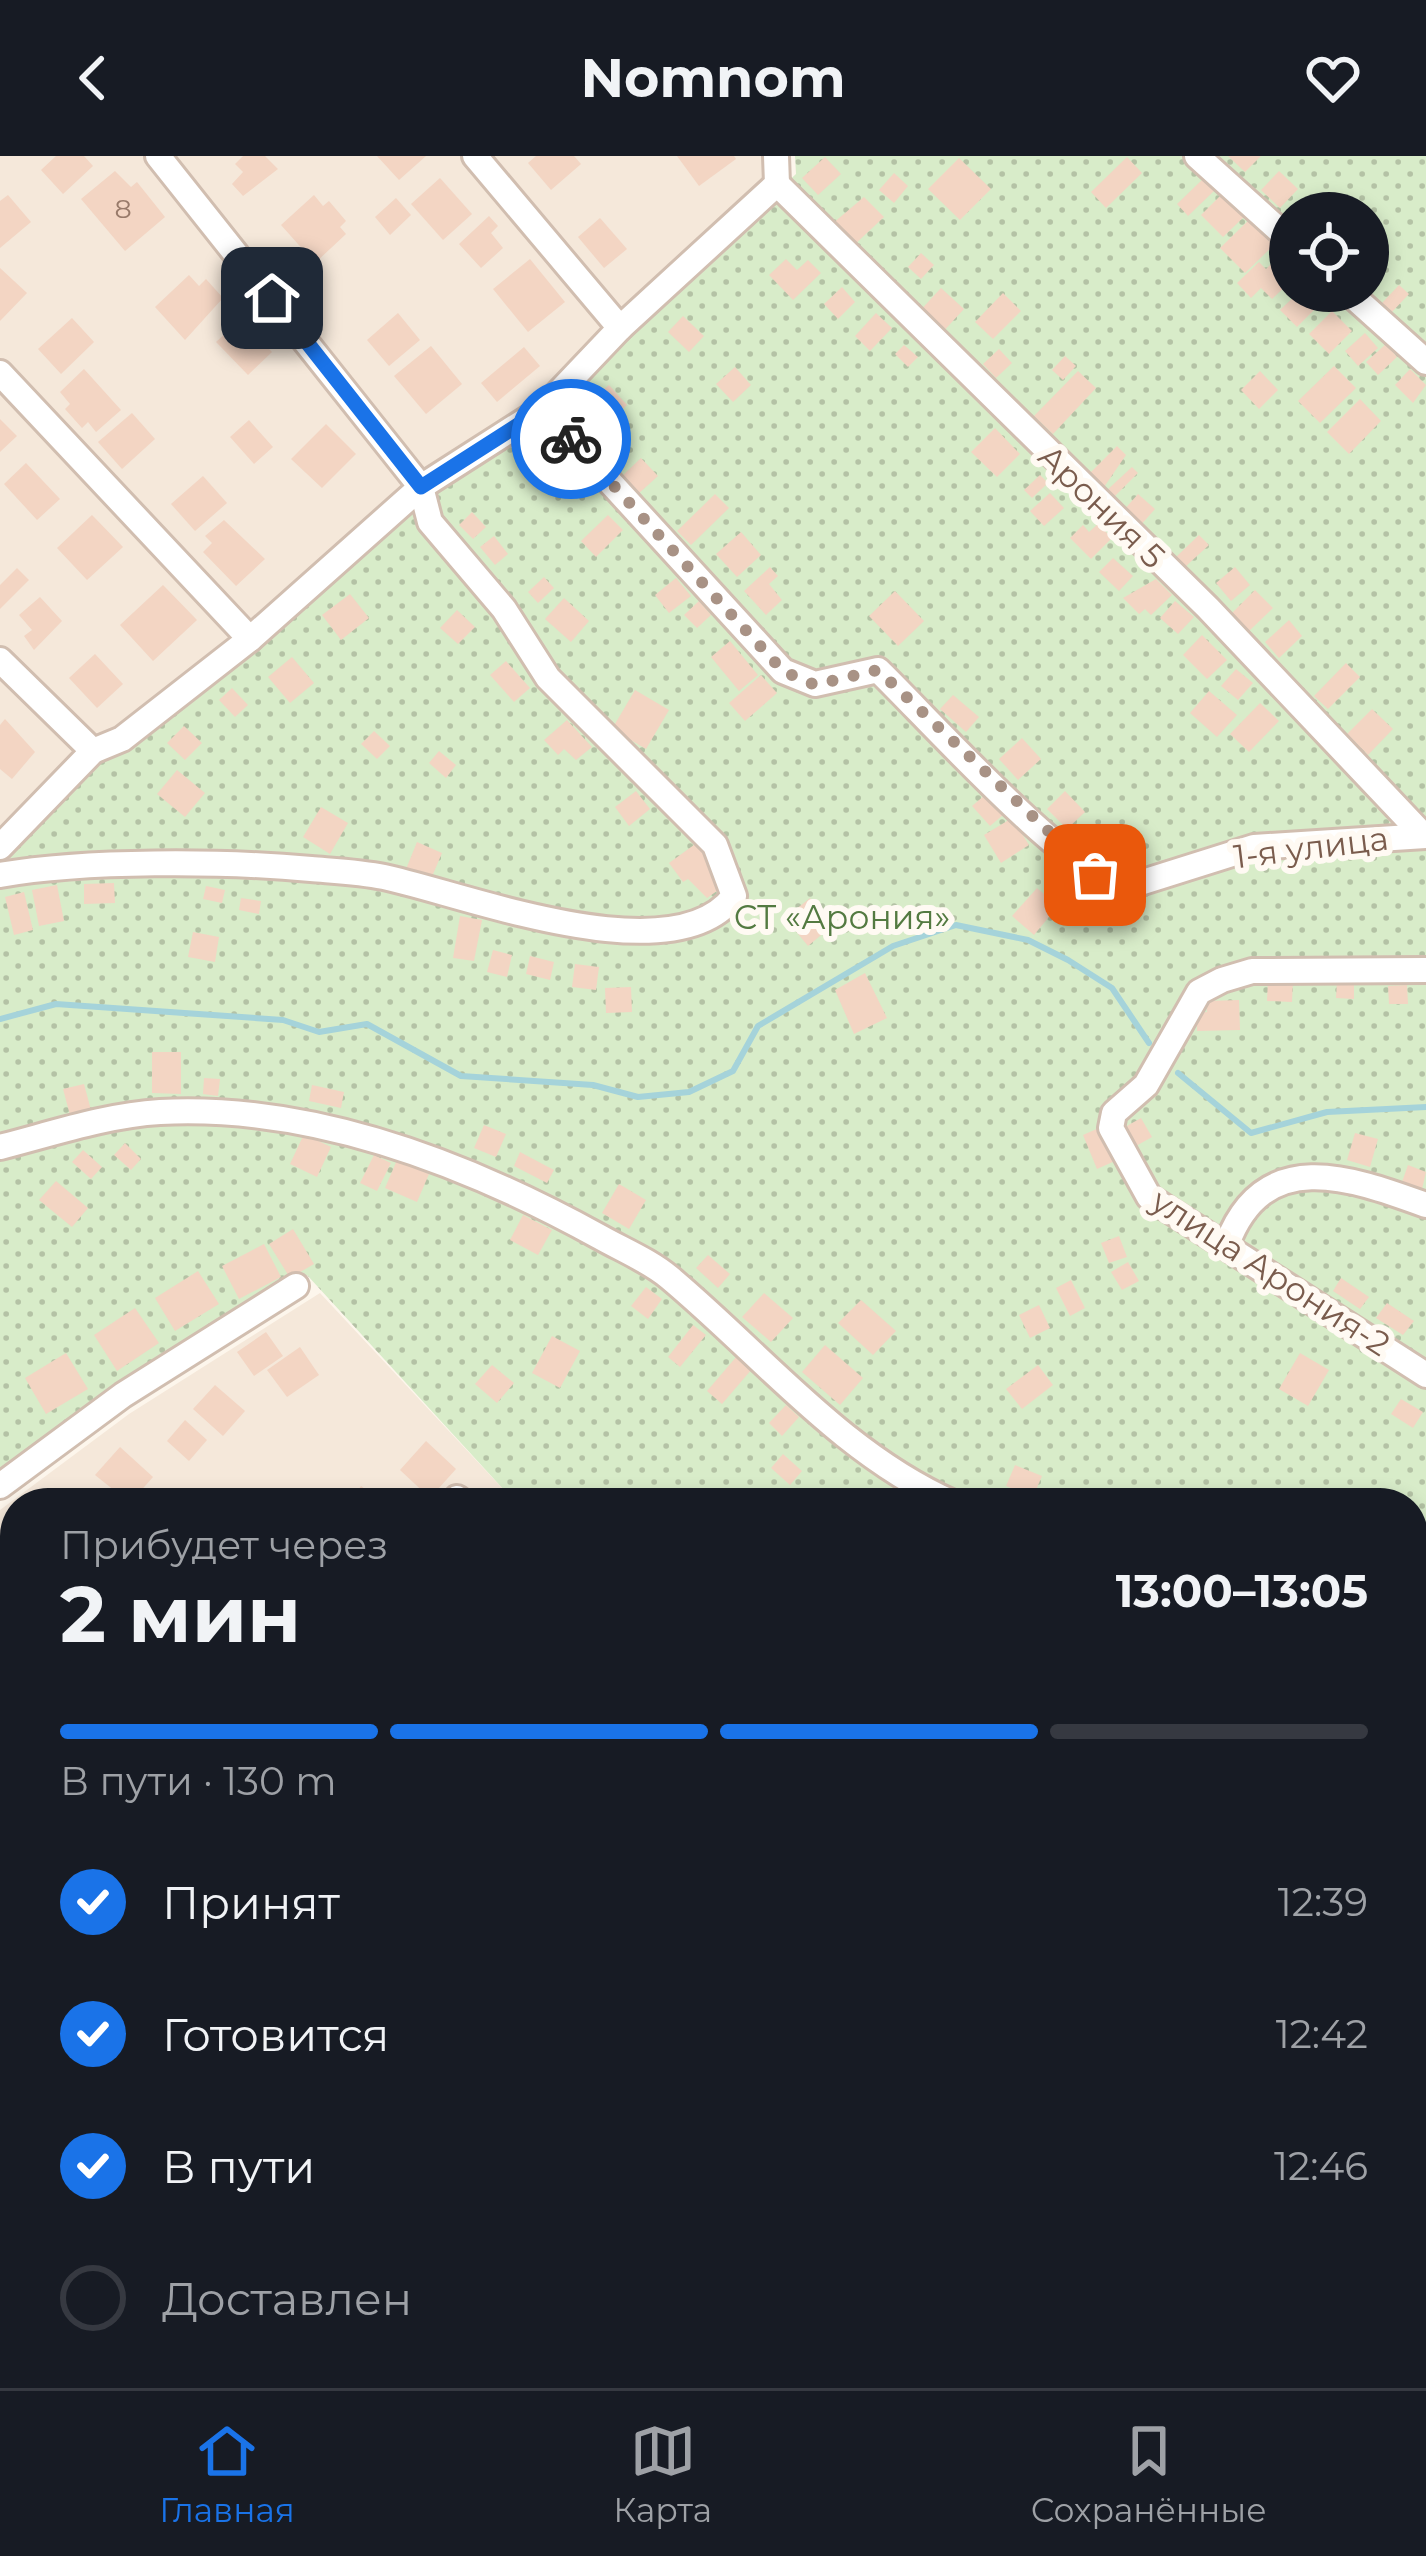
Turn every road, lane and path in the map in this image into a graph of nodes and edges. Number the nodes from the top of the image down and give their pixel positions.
1 (158, 156) edge
2 (475, 156) edge
3 (776, 156) edge
4 (1197, 156) edge
5 (777, 184) junction
6 (1269, 220) edge
7 (1370, 312) edge
8 (620, 328) junction
9 (1426, 362) edge
10 (0, 373) edge
11 (543, 409) junction
12 (421, 487) junction
13 (250, 639) junction
14 (0, 660) edge
15 (93, 751) junction
16 (1424, 835) edge
17 (0, 847) edge
18 (0, 875) edge
19 (1426, 970) edge
20 (0, 1147) edge
21 (1426, 1205) edge
22 (1227, 1244) junction
23 (296, 1286) dead end
24 (1426, 1375) edge
25 (0, 1486) edge
26 (919, 1488) edge

1 - 12 street
2 - 8 street
3 - 5 street
4 - 6 street
5 - 8 street
5 - 16 street, Арония 5
7 - 9 street
8 - 11 street
10 - 13 street
11 - 12 street
11 - 16 street, 1-я улица
12 - 13 street
12 - 18 street
13 - 15 street
14 - 15 street
15 - 17 street
19 - 22 street, улица Арония-2
20 - 26 street
21 - 22 street
22 - 24 street, улица Арония-2
23 - 25 street

